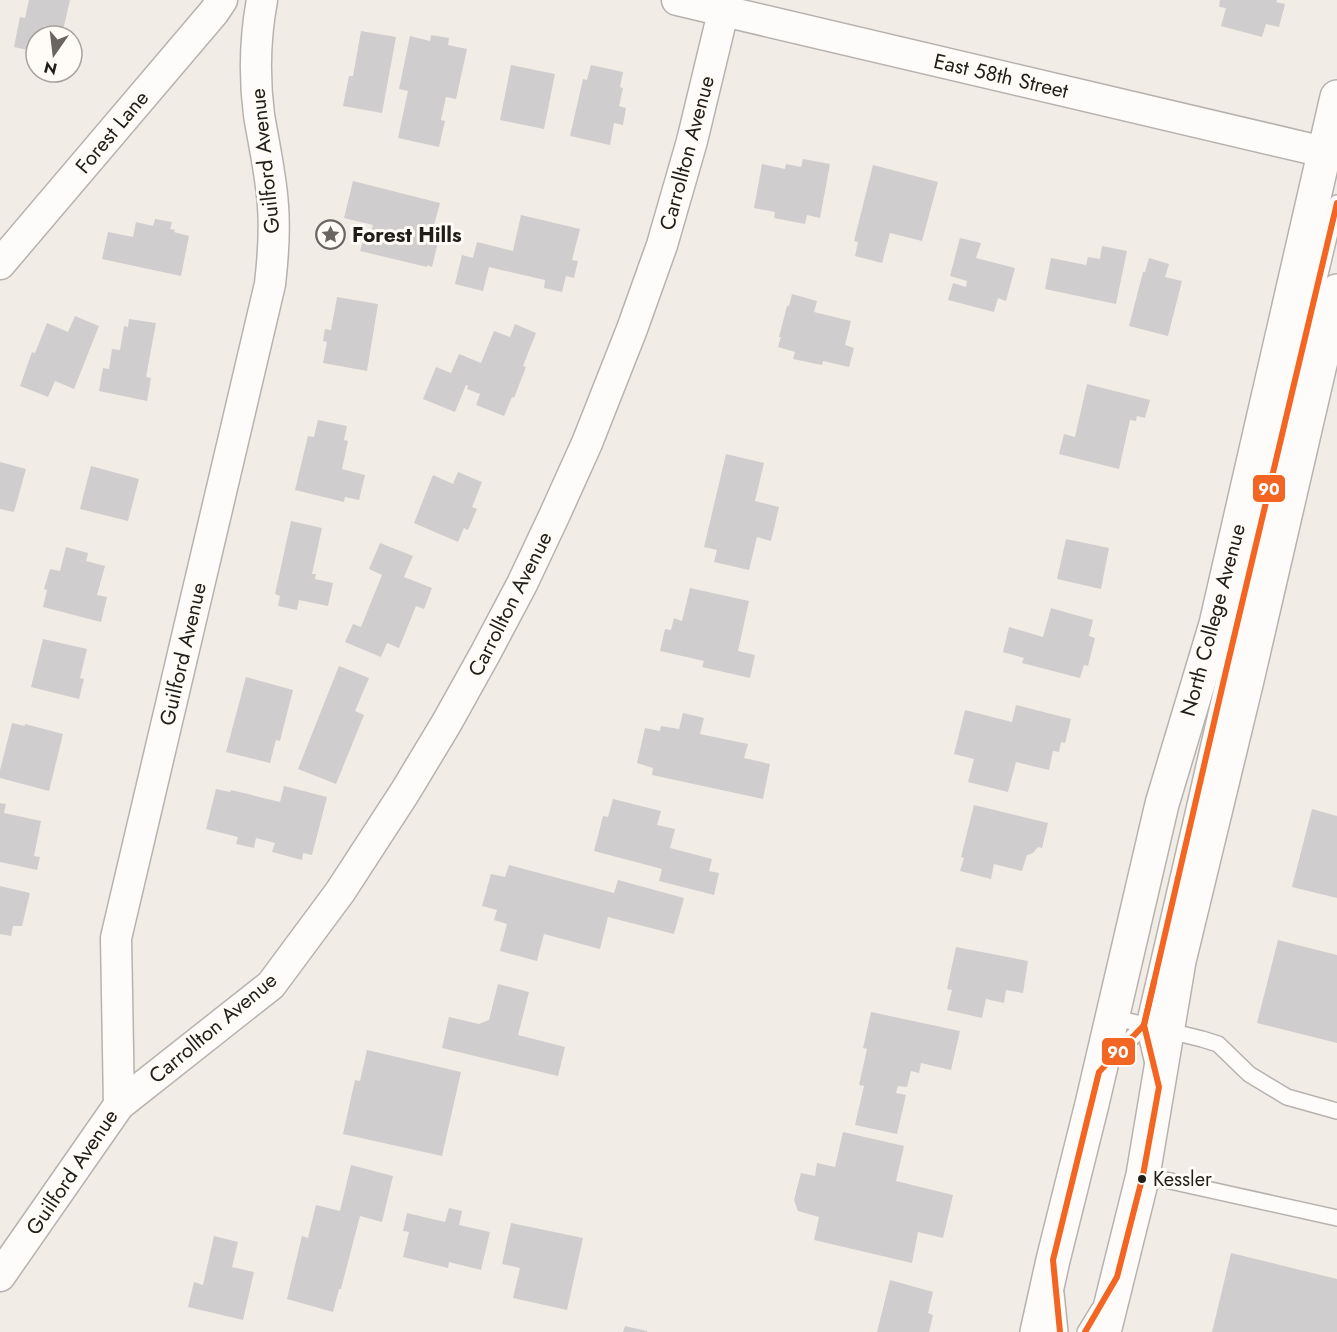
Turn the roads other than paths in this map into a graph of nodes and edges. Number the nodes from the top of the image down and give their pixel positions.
1 (222, 0) edge
2 (262, 0) edge
3 (677, 0) edge
4 (725, 5) edge
5 (1337, 97) edge
6 (1324, 152) junction
7 (1337, 203) edge
8 (0, 264) edge
9 (1337, 291) edge
10 (1112, 1017) junction
11 (1156, 1028) junction
12 (1099, 1072) junction
13 (119, 1105) junction
14 (1337, 1111) edge
15 (1143, 1175) junction
16 (1337, 1218) edge
17 (1053, 1260) junction
18 (0, 1276) edge
19 (1118, 1277) junction
20 (1038, 1332) edge
21 (1060, 1332) edge
22 (1085, 1332) edge
23 (1104, 1332) edge

1 - 8 street, Forest Lane
2 - 13 street, Guilford Avenue
3 - 4 street, East 58th Street
4 - 6 street, East 58th Street
4 - 13 street, Carrollton Avenue
5 - 6 main road, North College Avenue
6 - 10 main road, North College Avenue
7 - 11 lane, North College Avenue
9 - 11 main road, North College Avenue
10 - 11 lane
10 - 12 main road, North College Avenue
11 - 12 lane
11 - 14 lane
11 - 15 main road, North College Avenue
12 - 17 main road, North College Avenue
13 - 18 street, Guilford Avenue
15 - 16 lane
15 - 19 main road, North College Avenue
17 - 20 main road, North College Avenue
17 - 21 lane, North College Avenue
19 - 22 lane, North College Avenue
19 - 23 main road, North College Avenue

